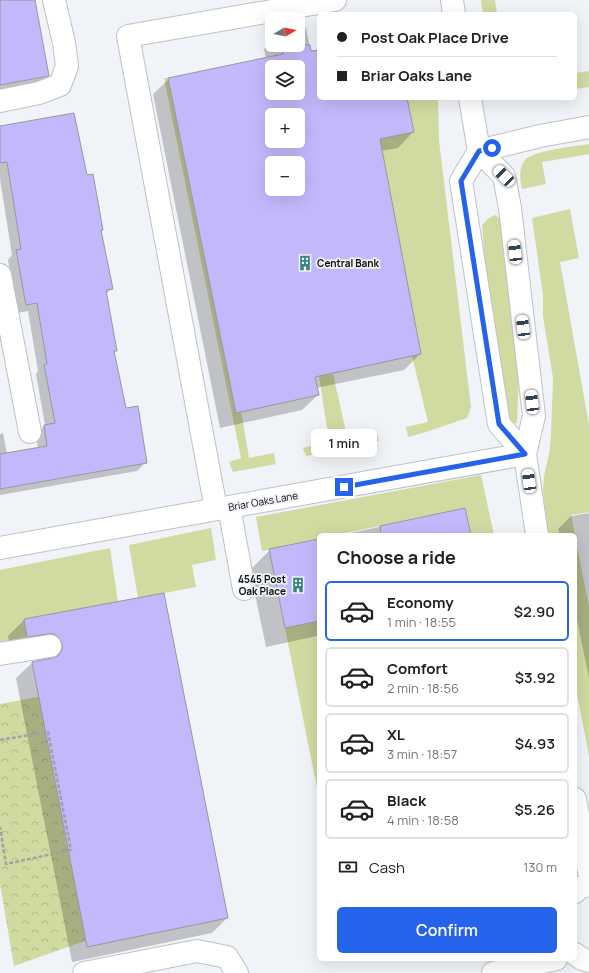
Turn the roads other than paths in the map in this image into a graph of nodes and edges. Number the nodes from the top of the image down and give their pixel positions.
1 (54, 0) edge
2 (335, 0) edge
3 (452, 0) edge
4 (454, 12) edge
5 (470, 100) edge
6 (0, 101) edge
7 (589, 127) edge
8 (479, 151) junction
9 (0, 275) edge
10 (9, 369) edge
11 (30, 432) dead end
12 (525, 454) junction
13 (222, 508) junction
14 (537, 533) edge
15 (0, 548) edge
16 (244, 589) dead end
17 (50, 646) dead end
18 (0, 654) edge
19 (577, 809) edge
20 (589, 872) edge
21 (589, 885) edge
22 (577, 890) edge
23 (577, 955) edge
24 (547, 961) edge
25 (589, 961) edge
26 (84, 973) edge
27 (237, 973) edge
28 (493, 973) edge

1 - 6 street
2 - 13 street
3 - 4 street
5 - 8 street
7 - 8 street
8 - 12 street
8 - 12 street
9 - 10 street
10 - 11 street
12 - 13 street, Briar Oaks Lane
12 - 14 street
13 - 15 street, Briar Oaks Lane
13 - 16 street
17 - 18 street
19 - 20 street
21 - 22 street
23 - 25 street
24 - 28 street
26 - 27 street

